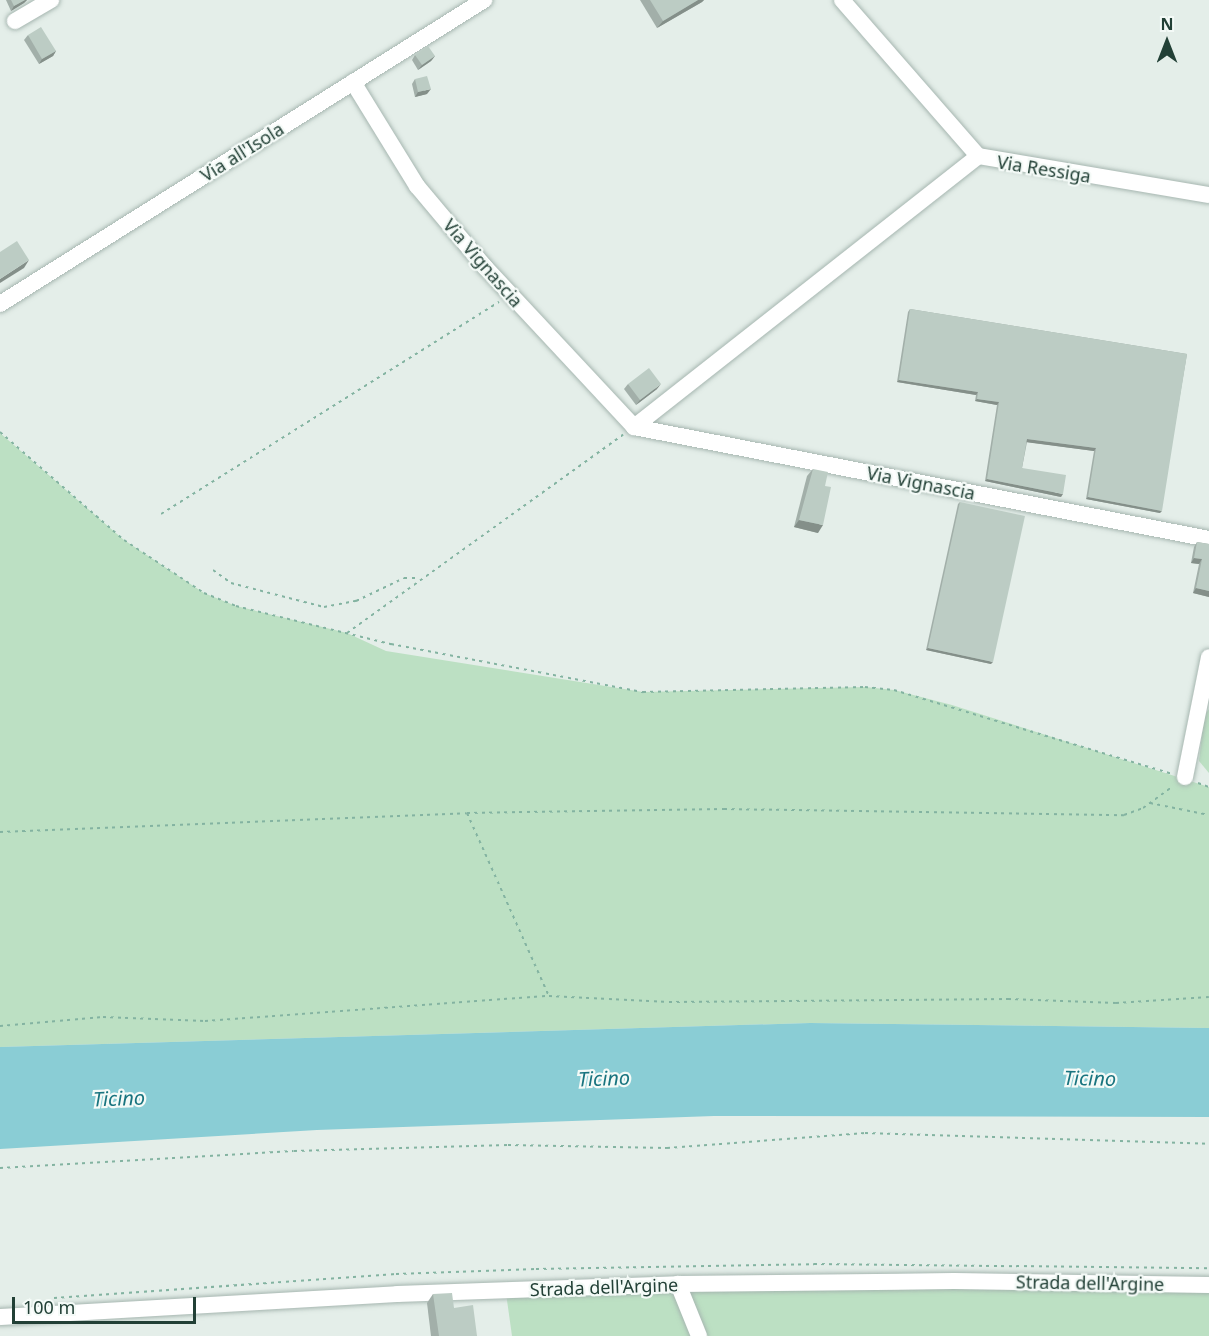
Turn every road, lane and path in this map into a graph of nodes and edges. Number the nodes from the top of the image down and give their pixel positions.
1 (51, 0) edge
2 (484, 0) edge
3 (842, 0) edge
4 (15, 21) dead end
5 (353, 82) junction
6 (978, 156) junction
7 (1209, 195) edge
8 (510, 294) junction
9 (0, 303) edge
10 (634, 427) junction
11 (0, 432) edge
12 (161, 514) dead end
13 (1209, 539) edge
14 (213, 570) dead end
15 (420, 579) junction
16 (347, 633) junction
17 (1209, 657) edge
18 (1185, 777) junction
19 (1150, 803) junction
20 (467, 813) junction
21 (1209, 815) edge
22 (0, 832) edge
23 (549, 996) junction
24 (1209, 997) edge
25 (0, 1026) edge
26 (1209, 1144) edge
27 (0, 1168) edge
28 (678, 1284) junction
29 (1209, 1285) edge
30 (0, 1317) edge
31 (699, 1336) edge

1 - 4 street
2 - 5 street, Via all'Isola
3 - 6 street, Via Ressiga
5 - 8 street, Via Vignascia
5 - 9 street, Via all'Isola
6 - 7 street, Via Ressiga
6 - 10 street
8 - 10 street, Via Vignascia
8 - 12 path
10 - 13 street, Via Vignascia
10 - 15 path
11 - 16 path
14 - 15 path
15 - 16 path
16 - 18 path
17 - 18 street
18 - 19 path
19 - 20 path
19 - 21 path
20 - 22 path
20 - 23 path
23 - 24 path
23 - 25 path
26 - 27 path
28 - 29 street, Strada dell'Argine
28 - 30 street, Strada dell'Argine
28 - 31 street

